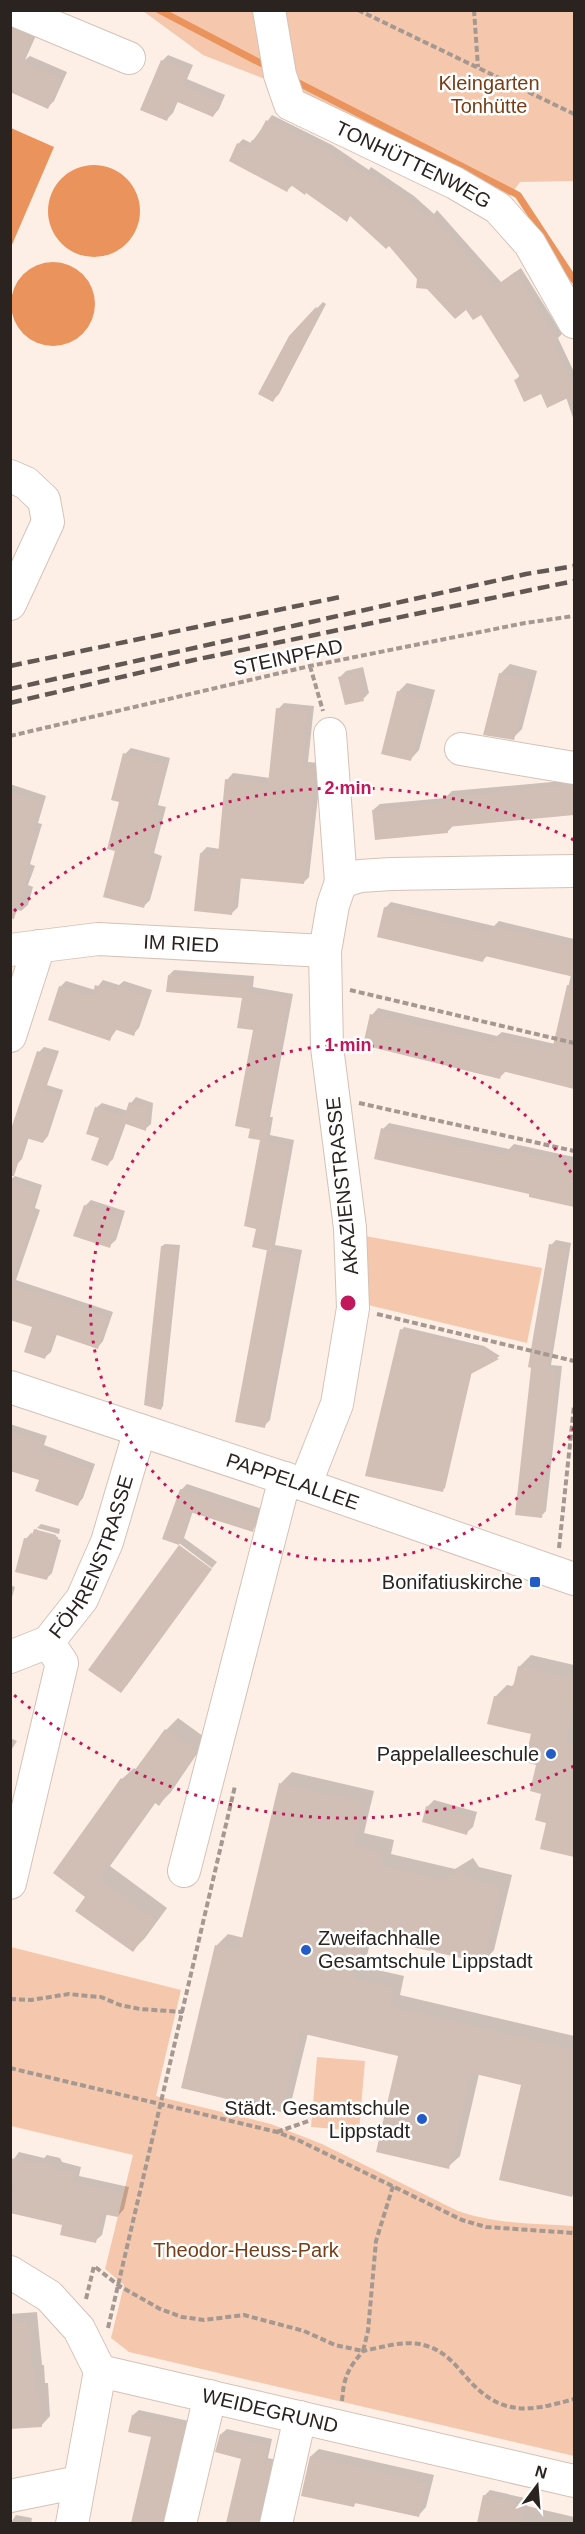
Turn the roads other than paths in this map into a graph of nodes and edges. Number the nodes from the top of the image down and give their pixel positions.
1 (14, 10) edge
2 (269, 10) edge
3 (129, 58) dead end
4 (574, 322) edge
5 (10, 476) edge
6 (10, 604) edge
7 (330, 734) road end
8 (461, 749) dead end
9 (574, 768) edge
10 (574, 871) edge
11 (341, 882) junction
12 (25, 948) edge
13 (325, 951) junction
14 (10, 1036) edge
15 (10, 1387) edge
16 (140, 1430) junction
17 (295, 1481) junction
18 (566, 1576) edge
19 (48, 1642) junction
20 (10, 1657) edge
21 (184, 1871) dead end
22 (10, 1883) edge
23 (10, 2272) edge
24 (100, 2371) junction
25 (210, 2396) junction
26 (300, 2417) junction
27 (79, 2481) junction
28 (574, 2481) edge
29 (10, 2496) edge
30 (72, 2523) edge
31 (180, 2523) edge
32 (276, 2523) edge

1 - 3 street
2 - 4 street, TONHÜTTENWEG
5 - 6 street
7 - 11 street, AKAZIENSTRASSE
8 - 9 street
10 - 11 street
11 - 13 street, AKAZIENSTRASSE
12 - 13 street, IM RIED
12 - 14 street, IM RIED
13 - 17 street, AKAZIENSTRASSE
15 - 16 street, PAPPELALLEE
16 - 17 street, PAPPELALLEE
16 - 19 street, FÖHRENSTRASSE
17 - 18 street, PAPPELALLEE
17 - 21 street, AKAZIENSTRASSE
19 - 20 street, FÖHRENSTRASSE
19 - 22 street
23 - 24 street
24 - 25 street, WEIDEGRUND
24 - 27 street
25 - 26 street, WEIDEGRUND
25 - 31 street
26 - 28 street, WEIDEGRUND
26 - 32 street
27 - 29 street
27 - 30 street

